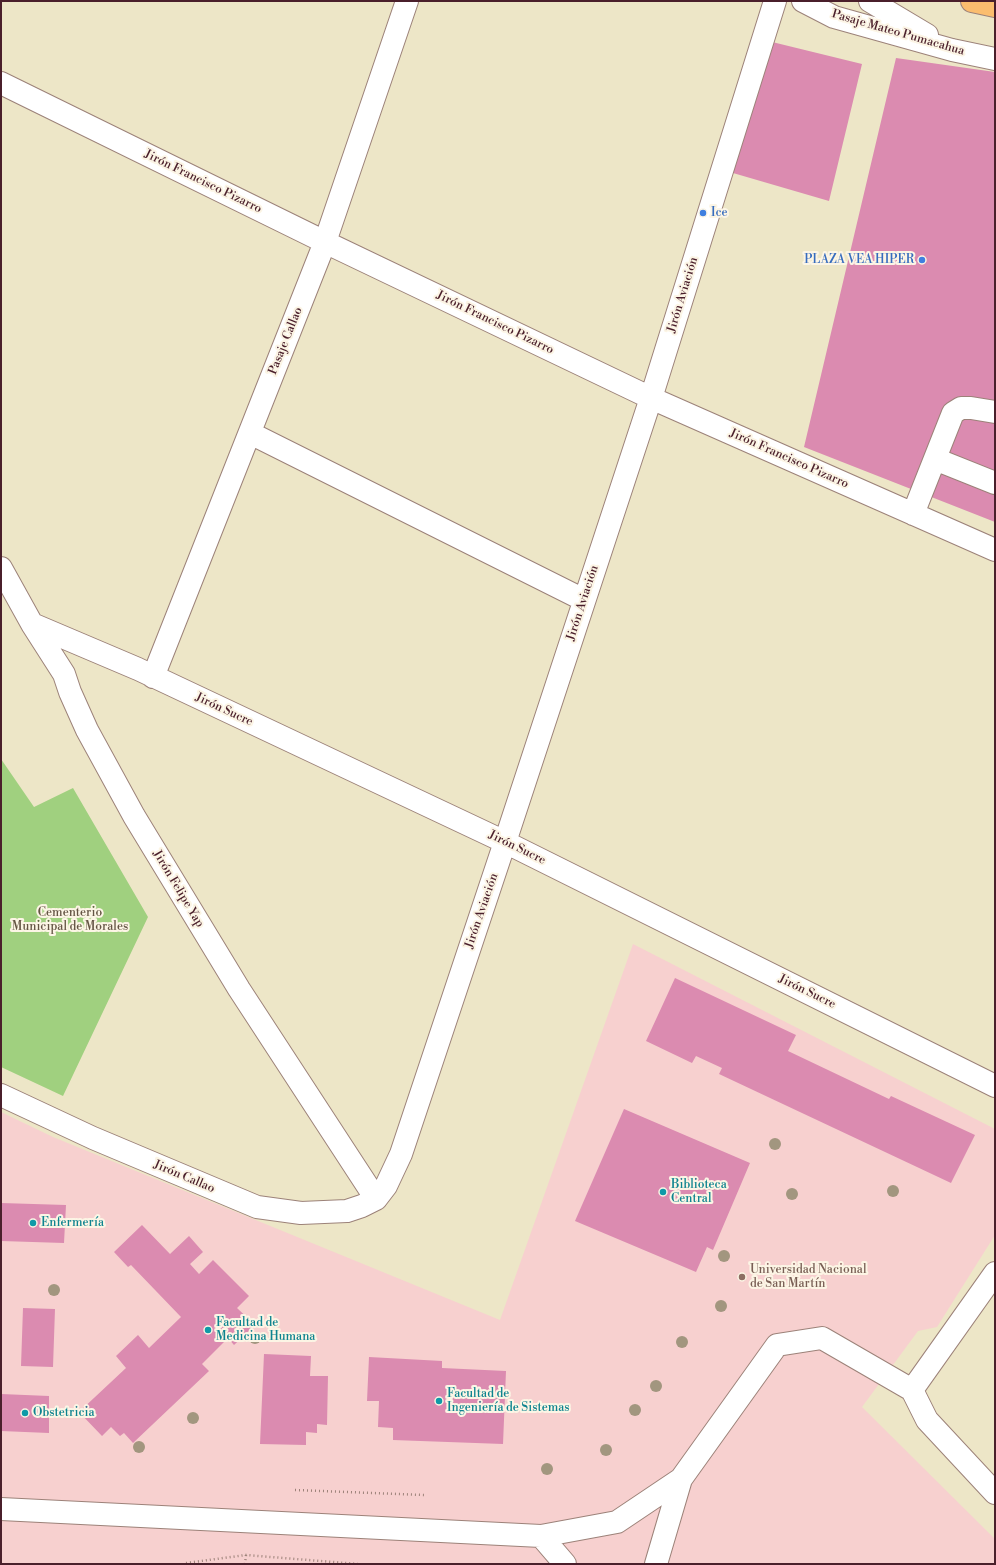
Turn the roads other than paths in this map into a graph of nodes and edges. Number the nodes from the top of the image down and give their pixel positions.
1 (407, 1) edge
2 (775, 1) edge
3 (803, 1) edge
4 (870, 1) edge
5 (972, 1) edge
6 (995, 6) edge
7 (952, 50) junction
8 (995, 58) edge
9 (1, 83) edge
10 (325, 242) junction
11 (651, 398) junction
12 (995, 412) edge
13 (250, 433) junction
14 (935, 459) junction
15 (995, 483) edge
16 (914, 514) junction
17 (995, 550) edge
18 (1, 568) edge
19 (584, 600) junction
20 (32, 624) junction
21 (153, 677) junction
22 (505, 842) junction
23 (995, 1086) edge
24 (1, 1095) edge
25 (376, 1199) junction
26 (995, 1273) edge
27 (912, 1390) junction
28 (681, 1479) junction
29 (995, 1493) edge
30 (1, 1509) edge
31 (541, 1536) junction
32 (565, 1564) edge
33 (656, 1564) edge

1 - 10 street, Pasaje Callao
2 - 11 street, Jirón Aviación
3 - 7 street, Pasaje Mateo Pumacahua
4 - 7 street
5 - 6 main road
7 - 8 street, Pasaje Mateo Pumacahua
9 - 10 street, Jirón Francisco Pizarro
10 - 11 street, Jirón Francisco Pizarro
10 - 13 street, Pasaje Callao
11 - 16 street, Jirón Francisco Pizarro
11 - 19 street, Jirón Aviación
12 - 14 street
13 - 19 street
13 - 21 street, Pasaje Callao
14 - 15 street
14 - 16 street
16 - 17 street, Jirón Francisco Pizarro
18 - 20 street, Jirón Felipe Yap
19 - 22 street, Jirón Aviación
20 - 21 street, Jirón Sucre
20 - 25 street, Jirón Felipe Yap
21 - 22 street, Jirón Sucre
22 - 23 street, Jirón Sucre
22 - 25 street, Jirón Aviación
24 - 25 street, Jirón Callao
26 - 27 street
27 - 28 street
27 - 29 street
28 - 31 street
28 - 33 street
30 - 31 street
31 - 32 street

